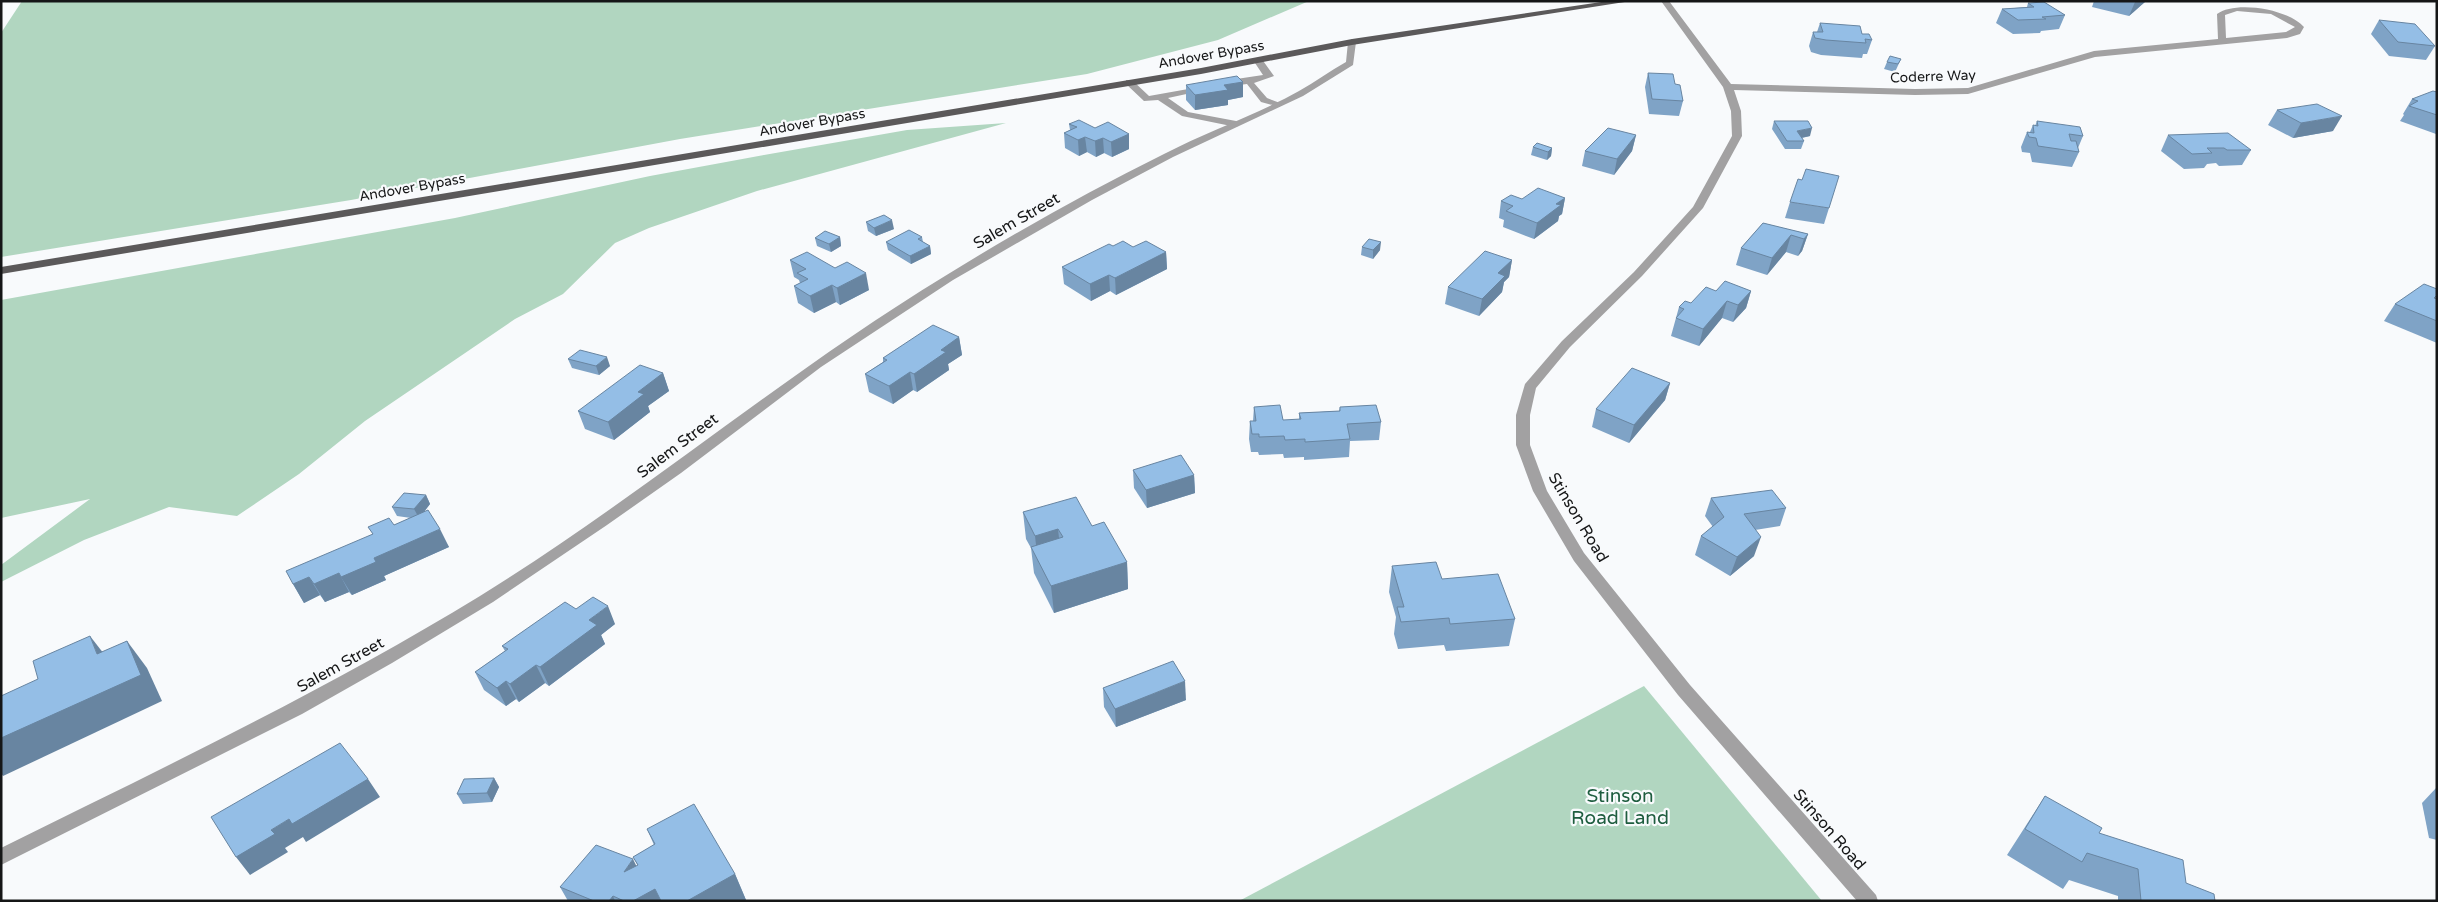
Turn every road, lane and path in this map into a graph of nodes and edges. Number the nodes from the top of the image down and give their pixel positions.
1 (1627, 1) edge
2 (1665, 1) edge
3 (2222, 41) junction
4 (1352, 42) junction
5 (1258, 60) junction
6 (1129, 82) junction
7 (1253, 83) junction
8 (1728, 87) junction
9 (1196, 91) junction
10 (1161, 97) junction
11 (1277, 105) junction
12 (1236, 124) junction
13 (1, 271) edge
14 (1, 858) edge
15 (1869, 901) edge

1 - 4 main road, Andover Bypass
2 - 8 street, Stinson Road
3 - 3 street, Coderre Way
3 - 8 street, Coderre Way
4 - 5 main road, Andover Bypass
4 - 11 street, Salem Street
5 - 6 main road, Andover Bypass
5 - 7 street
6 - 10 street
6 - 13 main road, Andover Bypass
7 - 9 street
7 - 9 street
7 - 11 street
8 - 15 street, Stinson Road
9 - 10 street
10 - 12 street
11 - 12 street, Salem Street
12 - 14 street, Salem Street

